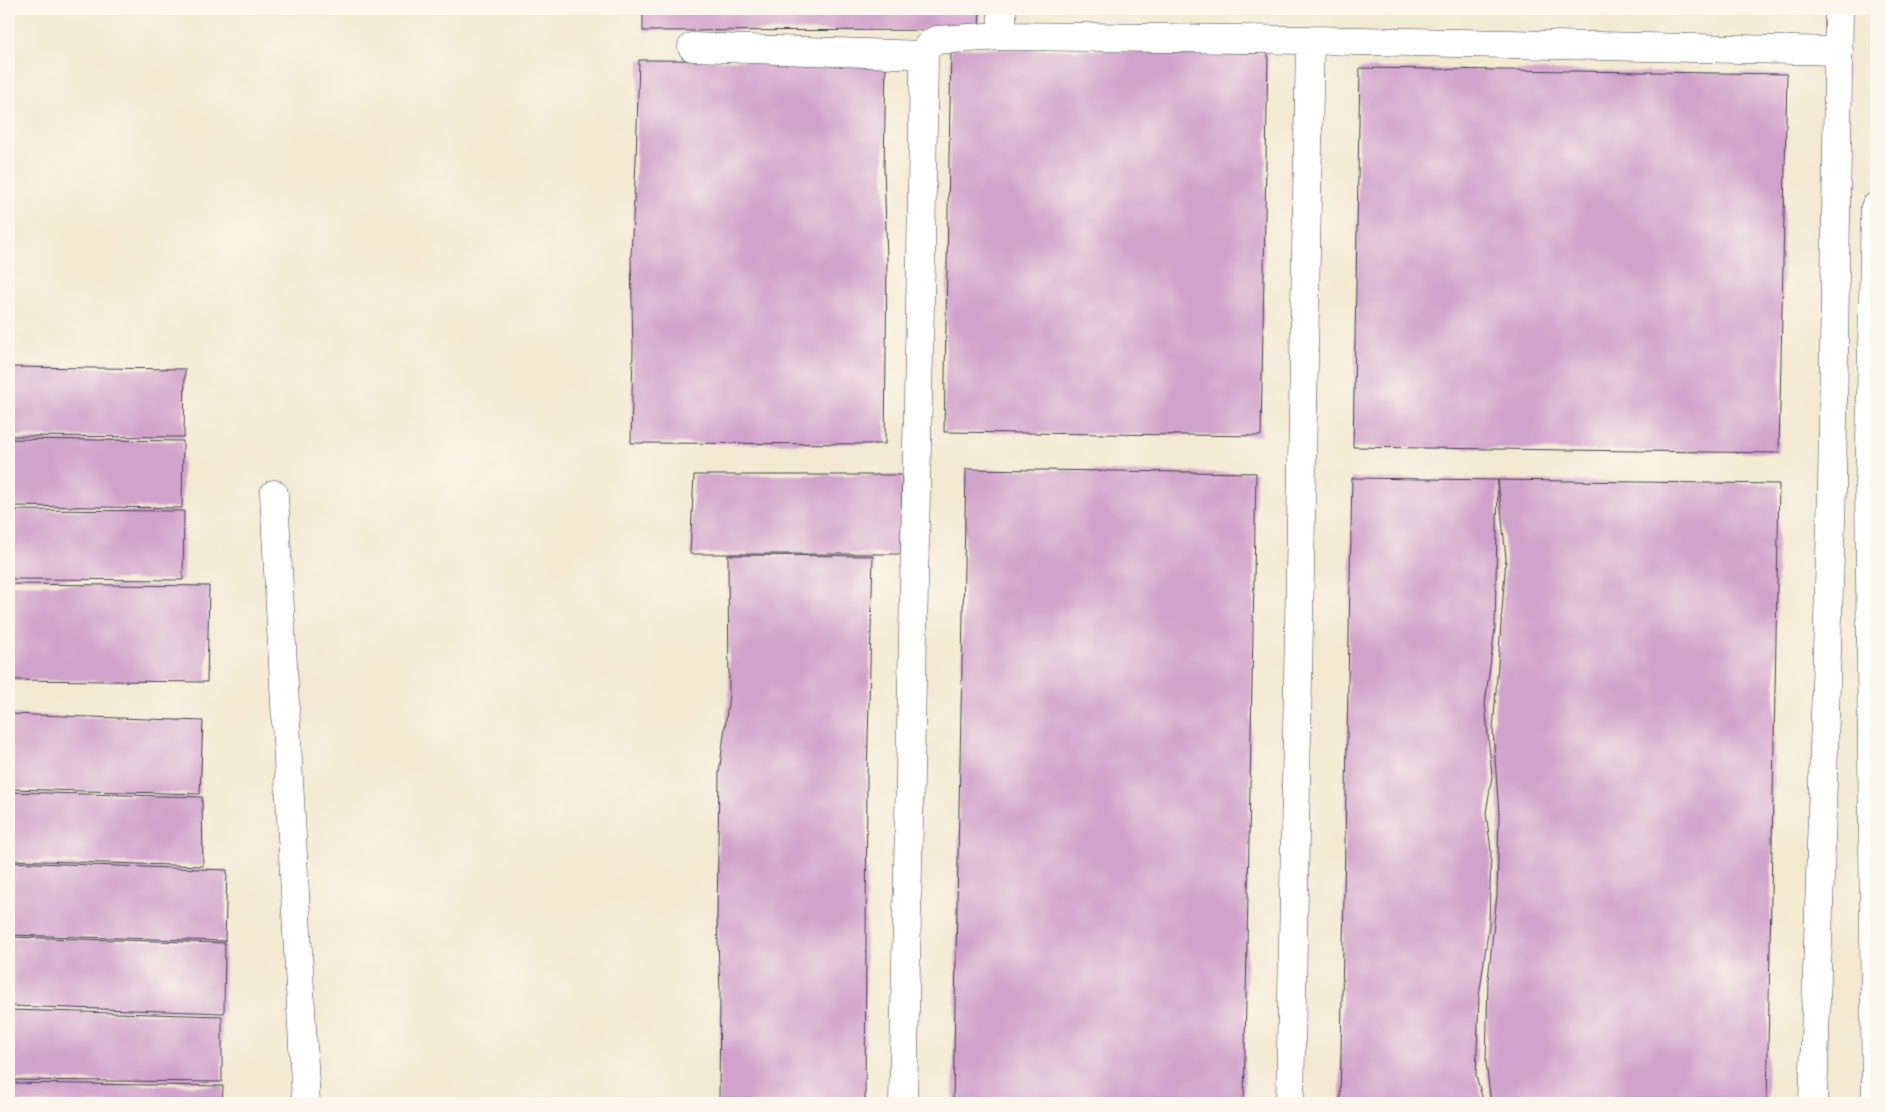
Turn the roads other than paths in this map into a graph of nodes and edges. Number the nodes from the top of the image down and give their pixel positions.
1 (1002, 9) edge
2 (1839, 9) edge
3 (1002, 36) junction
4 (1310, 40) junction
5 (692, 47) dead end
6 (1839, 51) junction
7 (924, 55) junction
8 (1875, 208) edge
9 (1832, 489) junction
10 (1872, 489) edge
11 (274, 494) dead end
12 (306, 1103) edge
13 (903, 1103) edge
14 (1290, 1103) edge
15 (1813, 1103) edge
16 (1876, 1103) edge

1 - 3 lane
2 - 6 lane
3 - 4 lane
3 - 7 lane
4 - 6 lane
4 - 14 lane
5 - 7 lane
6 - 9 lane
7 - 13 lane
8 - 10 lane
9 - 10 lane
9 - 15 lane
10 - 16 lane
11 - 12 lane

